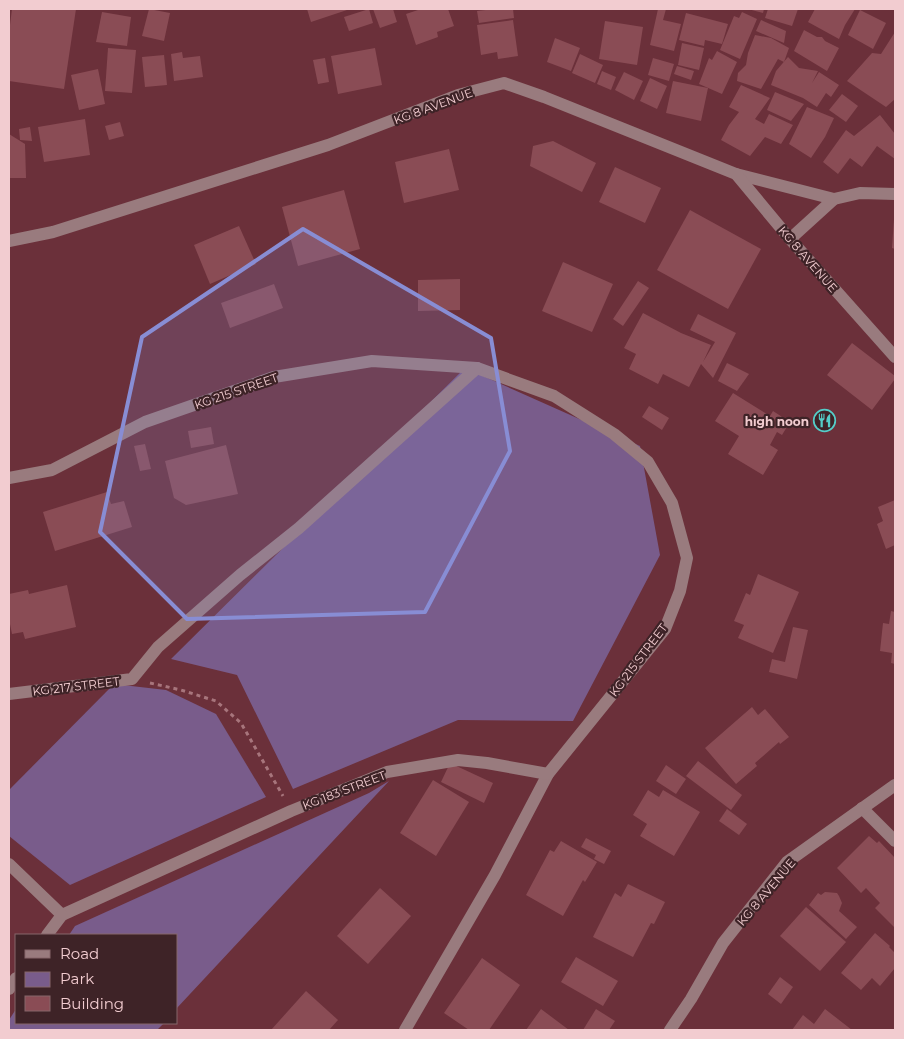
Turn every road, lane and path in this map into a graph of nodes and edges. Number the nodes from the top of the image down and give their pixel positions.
1 (736, 174) junction
2 (895, 194) edge
3 (834, 199) junction
4 (790, 239) junction
5 (9, 241) edge
6 (895, 357) edge
7 (477, 368) junction
8 (9, 478) edge
9 (132, 678) junction
10 (9, 694) edge
11 (548, 774) junction
12 (895, 785) edge
13 (862, 808) junction
14 (291, 811) junction
15 (895, 841) edge
16 (9, 864) edge
17 (62, 915) junction
18 (48, 934) edge
19 (405, 1030) edge
20 (670, 1030) edge

1 - 3 street
1 - 4 street, KG 8 AVENUE
1 - 5 street, KG 8 AVENUE
2 - 3 street
3 - 4 street
4 - 6 street, KG 8 AVENUE
7 - 8 street, KG 215 STREET
7 - 9 street
7 - 11 street, KG 215 STREET
9 - 10 street, KG 217 STREET
9 - 14 path, KG 217 STREET
11 - 14 street, KG 183 STREET
11 - 19 street
12 - 13 street, KG 8 AVENUE
13 - 15 street
13 - 20 street, KG 8 AVENUE
14 - 17 street, KG 183 STREET
16 - 17 street
17 - 18 street

